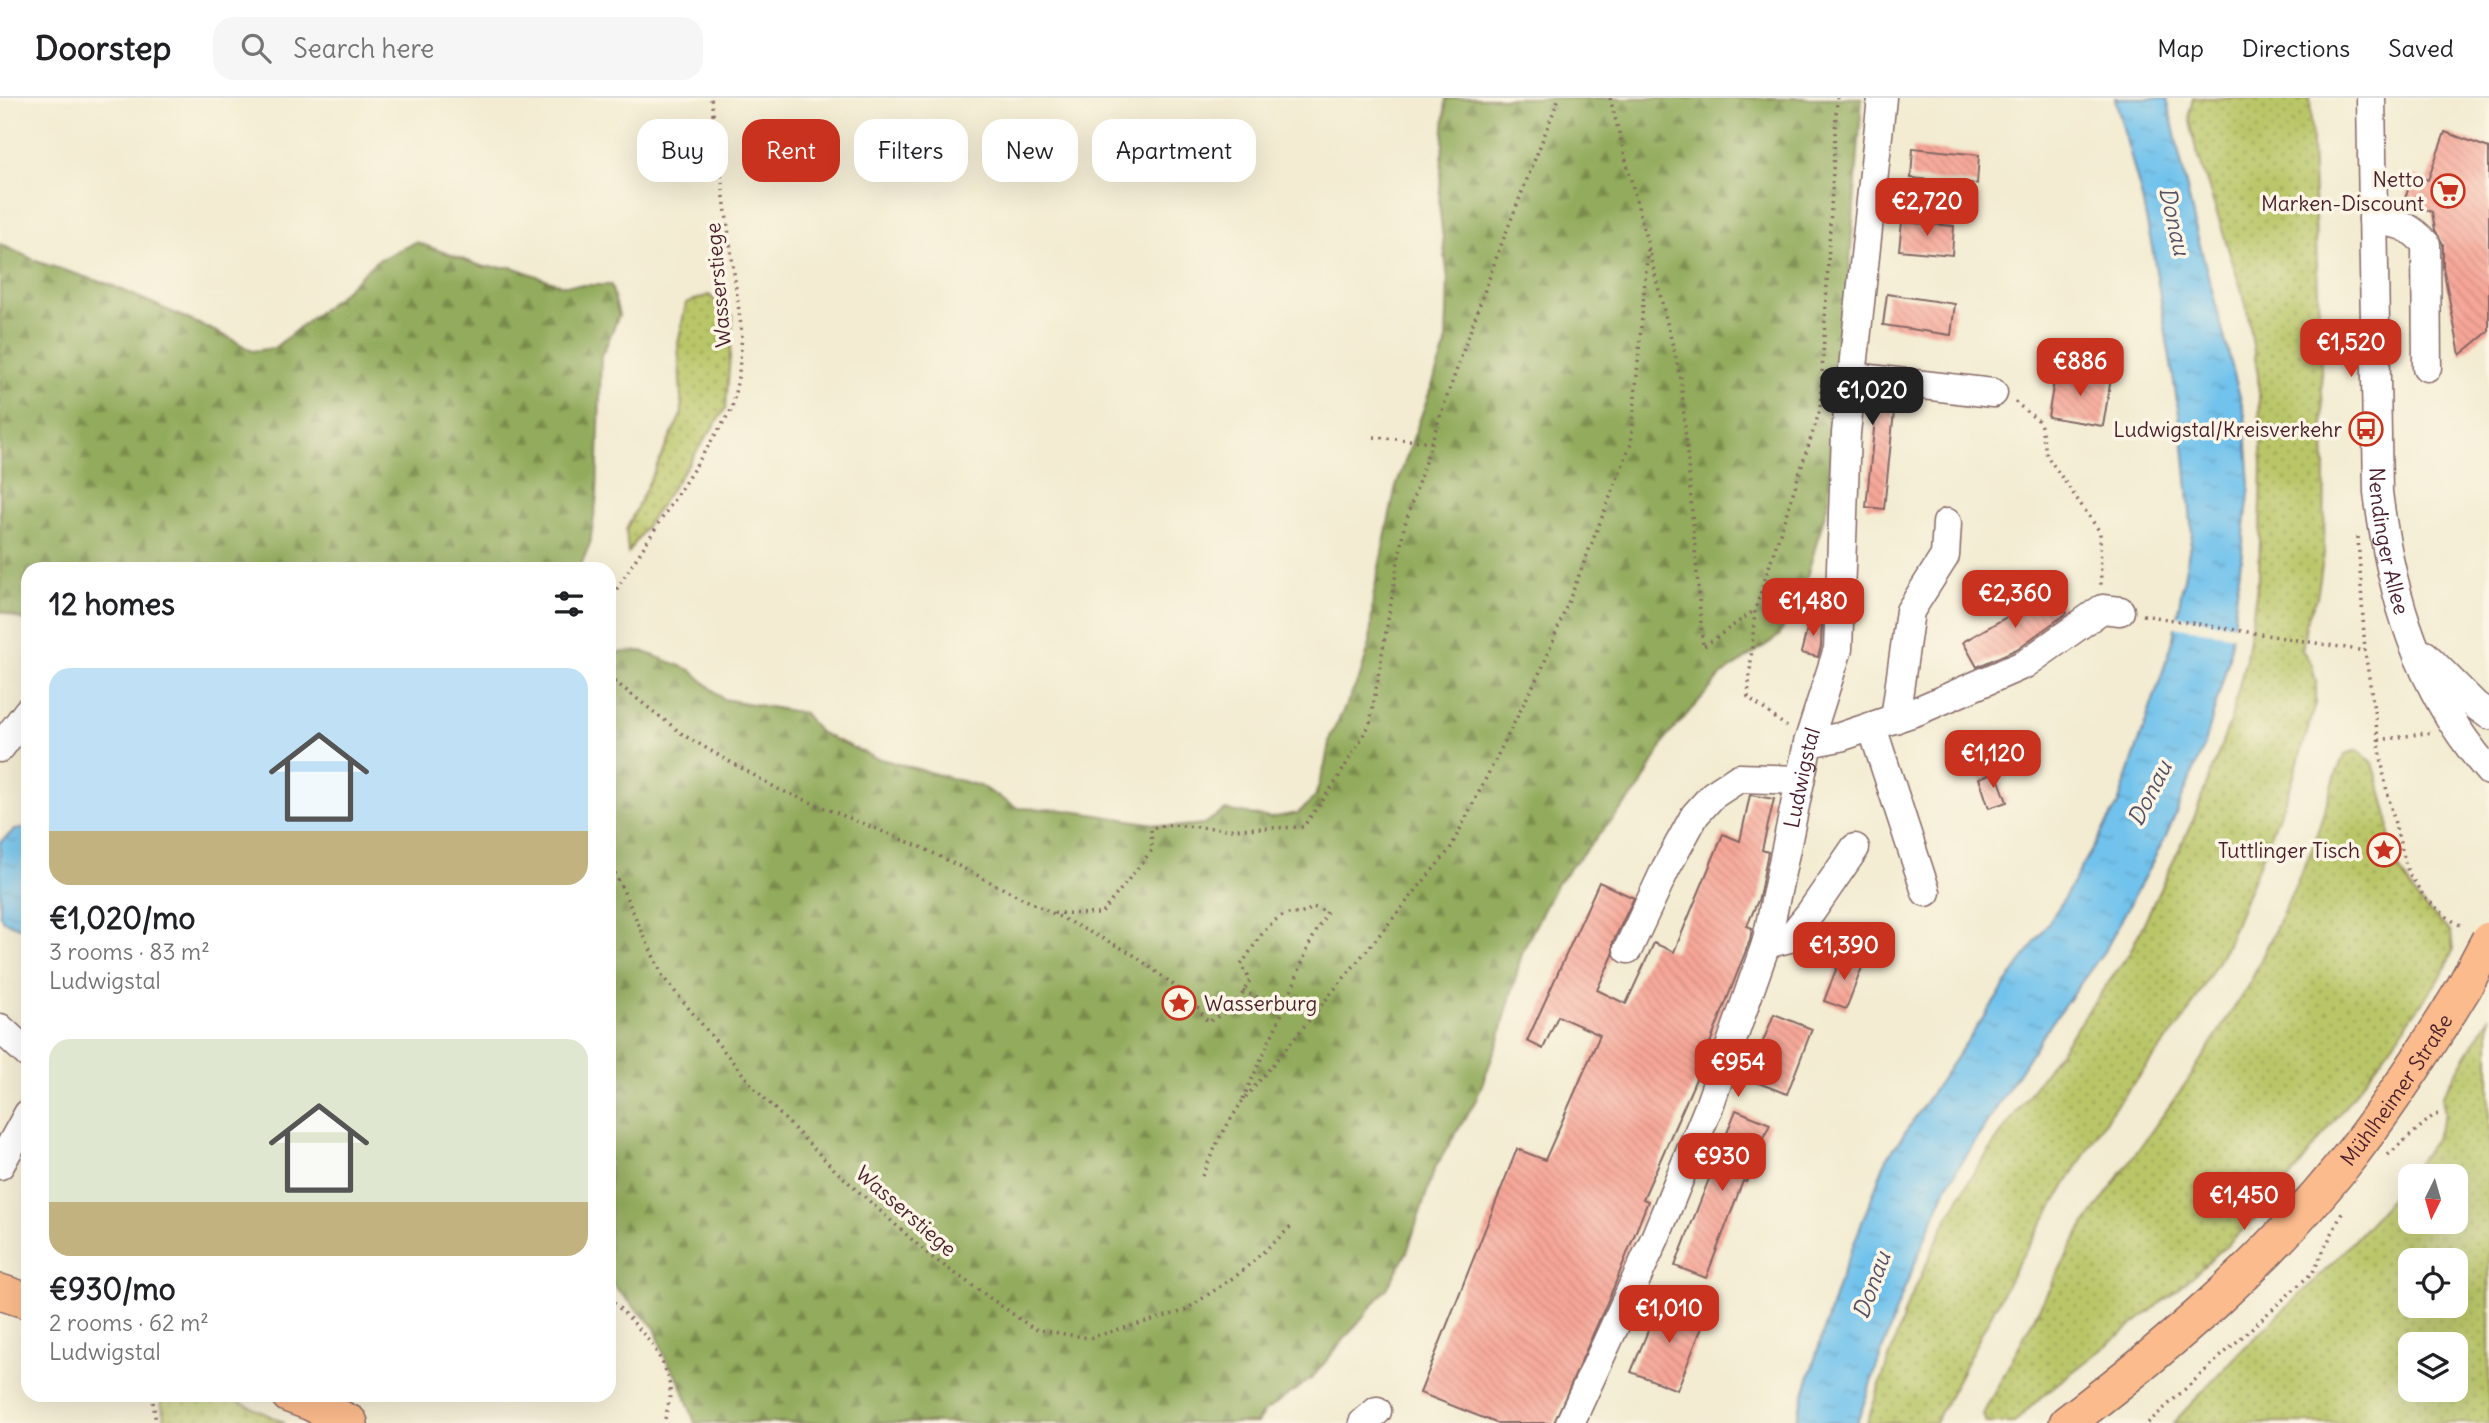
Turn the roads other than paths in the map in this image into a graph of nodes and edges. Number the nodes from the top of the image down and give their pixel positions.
1 (1882, 98) edge
2 (2371, 98) edge
3 (2373, 220) junction
4 (2427, 367) dead end
5 (1853, 377) junction
6 (1993, 393) road end
7 (1947, 523) dead end
8 (2111, 610) road end
9 (2415, 645) junction
10 (2489, 715) edge
11 (21, 720) edge
12 (1883, 723) junction
13 (1808, 743) junction
14 (0, 748) edge
15 (2489, 771) edge
16 (1800, 780) junction
17 (1855, 848) dead end
18 (1926, 892) dead end
19 (2480, 935) edge
20 (1766, 944) junction
21 (1628, 949) dead end
22 (0, 1028) edge
23 (21, 1048) edge
24 (21, 1127) edge
25 (0, 1165) edge
26 (0, 1292) edge
27 (21, 1299) edge
28 (312, 1402) edge
29 (335, 1409) edge
30 (1570, 1423) edge
31 (2067, 1423) edge

1 - 5 street, Ludwigstal
2 - 3 street, Nendinger Allee
3 - 4 street
3 - 9 street, Nendinger Allee
5 - 6 street
5 - 13 street, Ludwigstal
7 - 12 street
8 - 12 street
9 - 10 street, Nendinger Allee
9 - 15 street, Nendinger Allee
11 - 14 street
12 - 13 street
12 - 18 street
13 - 16 street, Ludwigstal
16 - 20 street, Ludwigstal
16 - 21 street
17 - 20 street
19 - 31 main road, Mühlheimer Straße, bridge
20 - 30 street, Ludwigstal
22 - 23 street
24 - 25 street
26 - 27 main road
28 - 29 main road

